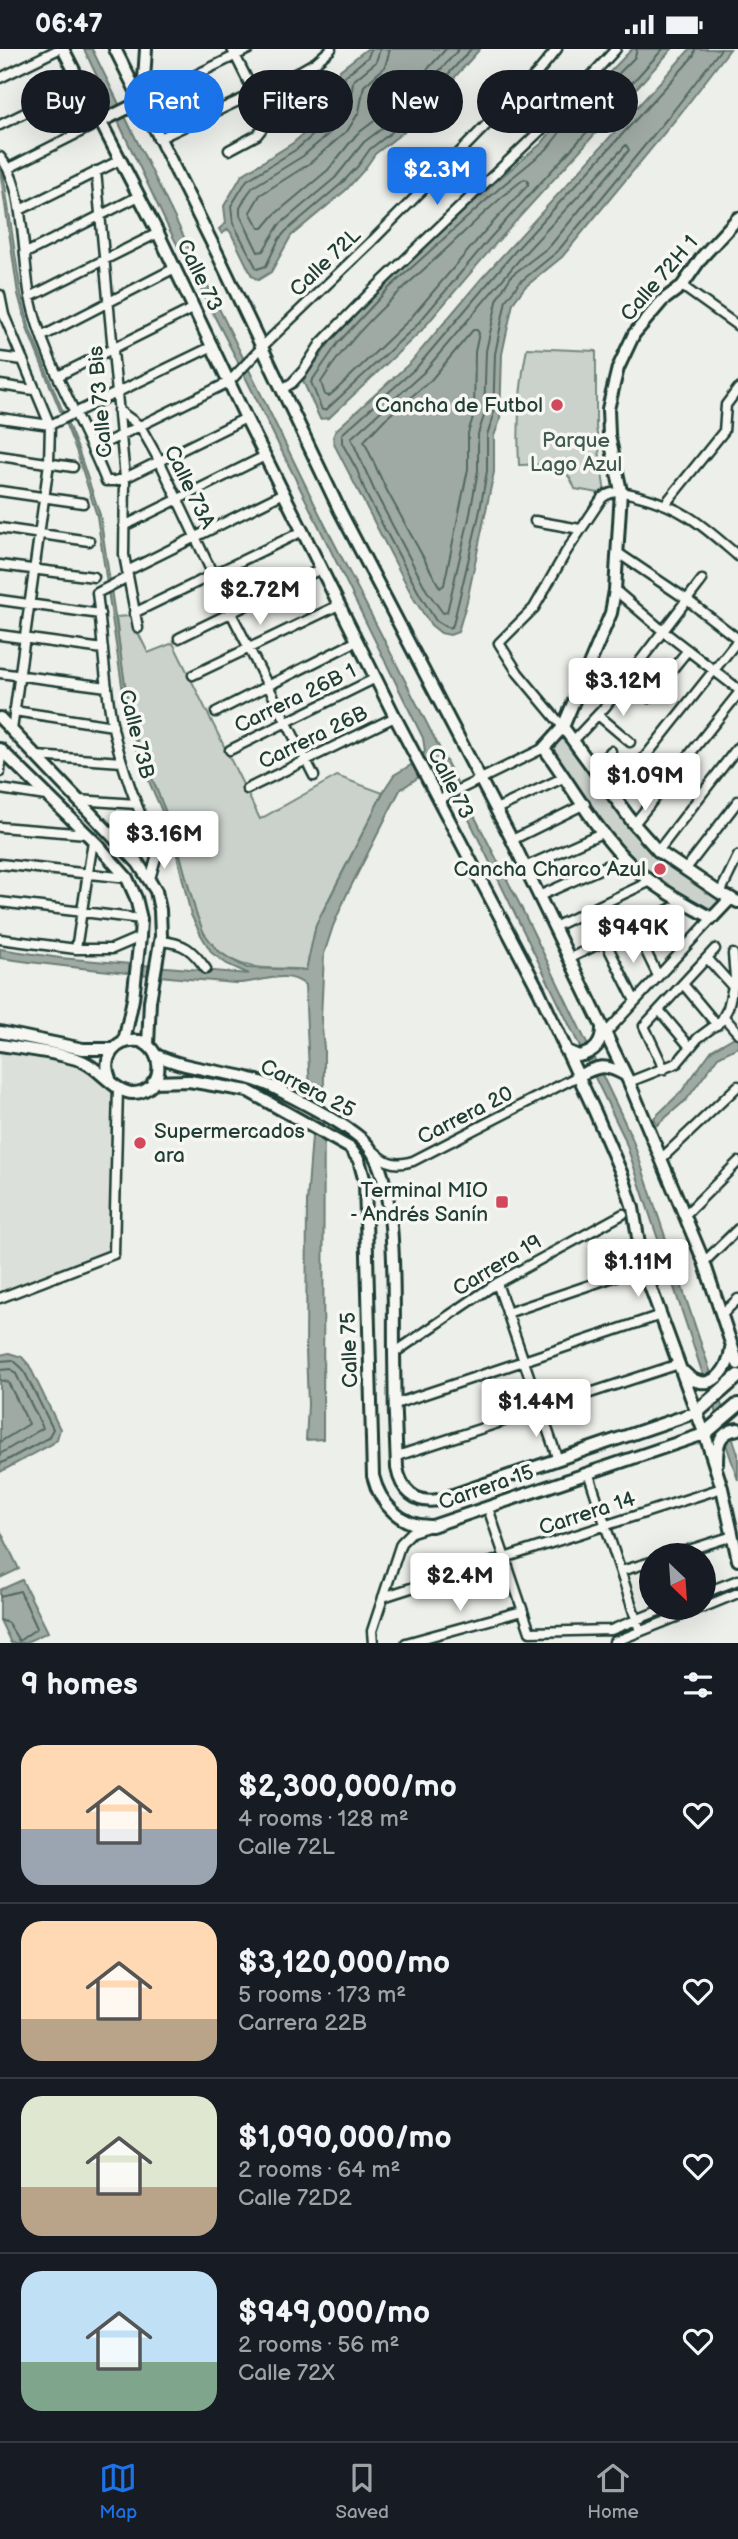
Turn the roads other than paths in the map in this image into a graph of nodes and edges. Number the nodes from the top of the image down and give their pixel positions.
1 (61, 49) edge
2 (115, 49) edge
3 (249, 49) edge
4 (331, 49) edge
5 (557, 49) edge
6 (616, 49) edge
7 (149, 50) edge
8 (233, 52) edge
9 (73, 70) edge
10 (146, 70) edge
11 (200, 70) edge
12 (242, 70) edge
13 (302, 70) edge
14 (124, 72) edge
15 (0, 78) edge
16 (238, 101) edge
17 (21, 115) edge
18 (0, 125) edge
19 (80, 133) edge
20 (108, 133) edge
21 (154, 133) edge
22 (259, 133) edge
23 (158, 139) junction
24 (229, 150) dead end
25 (0, 157) edge
26 (120, 160) junction
27 (9, 169) junction
28 (96, 171) junction
29 (139, 196) junction
30 (20, 210) junction
31 (101, 215) junction
32 (738, 218) edge
33 (158, 233) junction
34 (26, 253) junction
35 (106, 260) junction
36 (175, 268) junction
37 (682, 286) junction
38 (0, 295) edge
39 (30, 297) junction
40 (108, 302) junction
41 (194, 308) junction
42 (2, 314) edge
43 (738, 326) edge
44 (43, 335) junction
45 (213, 346) junction
46 (113, 349) junction
47 (258, 351) junction
48 (0, 357) edge
49 (23, 360) junction
50 (58, 376) junction
51 (232, 379) junction
52 (0, 385) edge
53 (282, 389) junction
54 (738, 389) edge
55 (34, 390) junction
56 (117, 392) junction
57 (118, 410) junction
58 (73, 414) junction
59 (0, 418) edge
60 (246, 418) junction
61 (53, 424) junction
62 (140, 426) junction
63 (121, 437) junction
64 (93, 449) junction
65 (0, 456) edge
66 (265, 456) junction
67 (159, 460) junction
68 (49, 463) junction
69 (73, 467) dead end
70 (125, 478) junction
71 (0, 491) edge
72 (621, 491) junction
73 (284, 493) junction
74 (44, 497) junction
75 (178, 500) junction
76 (83, 503) dead end
77 (666, 503) junction
78 (535, 521) dead end
79 (124, 526) junction
80 (0, 528) edge
81 (580, 529) junction
82 (303, 531) junction
83 (39, 533) junction
84 (195, 537) junction
85 (89, 541) dead end
86 (618, 553) junction
87 (738, 556) edge
88 (0, 565) edge
89 (34, 569) junction
90 (321, 569) junction
91 (127, 574) junction
92 (213, 574) junction
93 (94, 577) dead end
94 (702, 579) dead end
95 (615, 590) junction
96 (686, 599) junction
97 (0, 600) edge
98 (29, 604) junction
99 (339, 605) junction
100 (134, 613) junction
101 (231, 613) junction
102 (100, 614) junction
103 (138, 628) dead end
104 (663, 631) junction
105 (0, 635) edge
106 (24, 638) junction
107 (179, 638) dead end
108 (738, 640) edge
109 (357, 641) junction
110 (103, 649) junction
111 (250, 649) junction
112 (688, 650) junction
113 (714, 669) junction
114 (0, 673) edge
115 (19, 675) junction
116 (193, 675) dead end
117 (376, 678) junction
118 (625, 681) junction
119 (107, 687) junction
120 (269, 687) junction
121 (738, 692) edge
122 (14, 711) junction
123 (216, 712) dead end
124 (598, 715) junction
125 (0, 717) edge
126 (395, 717) junction
127 (286, 722) junction
128 (113, 726) junction
129 (564, 727) junction
130 (12, 730) junction
131 (574, 740) junction
132 (630, 742) dead end
133 (738, 747) edge
134 (544, 748) junction
135 (230, 750) dead end
136 (1, 751) edge
137 (611, 751) dead end
138 (36, 756) junction
139 (305, 760) junction
140 (122, 762) junction
141 (595, 770) junction
142 (0, 772) edge
143 (314, 776) dead end
144 (565, 777) junction
145 (478, 780) junction
146 (0, 789) edge
147 (247, 789) dead end
148 (46, 796) junction
149 (614, 796) junction
150 (442, 798) junction
151 (78, 800) junction
152 (738, 801) edge
153 (136, 804) junction
154 (584, 804) junction
155 (496, 809) junction
156 (89, 812) junction
157 (76, 824) junction
158 (634, 824) junction
159 (0, 827) edge
160 (604, 832) junction
161 (90, 837) junction
162 (512, 840) junction
163 (658, 851) junction
164 (738, 856) edge
165 (624, 858) junction
166 (0, 863) edge
167 (525, 867) junction
168 (685, 870) junction
169 (87, 874) junction
170 (127, 879) junction
171 (150, 879) junction
172 (651, 881) junction
173 (539, 896) junction
174 (730, 898) edge
175 (0, 902) edge
176 (684, 902) junction
177 (82, 912) junction
178 (662, 912) junction
179 (712, 918) junction
180 (141, 919) junction
181 (554, 927) junction
182 (634, 927) junction
183 (140, 937) junction
184 (0, 939) edge
185 (160, 941) junction
186 (605, 941) junction
187 (76, 949) junction
188 (682, 949) junction
189 (715, 949) dead end
190 (733, 954) dead end
191 (707, 958) junction
192 (568, 959) junction
193 (206, 969) dead end
194 (658, 976) junction
195 (683, 984) junction
196 (733, 987) junction
197 (635, 1001) junction
198 (659, 1010) junction
199 (724, 1017) junction
200 (717, 1025) junction
201 (0, 1032) edge
202 (737, 1032) edge
203 (603, 1033) junction
204 (124, 1042) junction
205 (0, 1045) edge
206 (148, 1045) junction
207 (690, 1047) junction
208 (113, 1049) junction
209 (568, 1051) junction
210 (156, 1055) junction
211 (664, 1069) junction
212 (583, 1074) junction
213 (623, 1075) junction
214 (110, 1079) junction
215 (153, 1083) junction
216 (738, 1086) edge
217 (118, 1088) junction
218 (369, 1147) junction
219 (662, 1158) junction
220 (738, 1163) edge
221 (364, 1173) joint
222 (623, 1214) dead end
223 (685, 1215) junction
224 (738, 1229) edge
225 (704, 1262) junction
226 (643, 1267) junction
227 (497, 1283) junction
228 (0, 1298) edge
229 (738, 1299) edge
230 (507, 1313) junction
231 (722, 1314) junction
232 (661, 1315) junction
233 (394, 1353) junction
234 (524, 1360) junction
235 (734, 1362) edge
236 (679, 1363) junction
237 (737, 1377) edge
238 (688, 1389) junction
239 (395, 1404) junction
240 (738, 1405) edge
241 (541, 1409) junction
242 (699, 1410) junction
243 (678, 1419) junction
244 (738, 1429) edge
245 (706, 1432) junction
246 (682, 1441) junction
247 (397, 1456) junction
248 (558, 1459) junction
249 (714, 1460) junction
250 (588, 1472) junction
251 (721, 1484) junction
252 (488, 1508) junction
253 (400, 1517) joint
254 (606, 1525) junction
255 (432, 1526) junction
256 (733, 1537) junction
257 (713, 1543) edge
258 (505, 1558) junction
259 (738, 1560) edge
260 (639, 1566) edge
261 (621, 1571) junction
262 (738, 1580) edge
263 (716, 1588) edge
264 (738, 1593) edge
265 (383, 1597) junction
266 (716, 1601) edge
267 (522, 1611) junction
268 (637, 1620) junction
269 (665, 1621) edge
270 (611, 1630) junction
271 (640, 1631) junction
272 (373, 1643) edge
273 (406, 1643) edge
274 (614, 1643) edge

1 - 9 main road, Calle 73
1 - 15 street
2 - 14 main road, Calle 73
3 - 8 street
4 - 13 street
5 - 47 street, Calle 72L
6 - 53 street
7 - 10 main road
8 - 11 street
8 - 12 street
16 - 23 street
17 - 18 street
19 - 27 street
20 - 26 main road, Calle 73
21 - 23 main road, Calle 73
22 - 24 street
23 - 47 main road, Calle 73
25 - 27 street
26 - 28 street
26 - 29 main road, Calle 73
27 - 30 street
28 - 30 street
28 - 31 street, Calle 73 Bis
29 - 31 street
29 - 33 main road, Calle 73
30 - 34 street
31 - 34 street
31 - 35 street, Calle 73 Bis
32 - 37 main road, Calle 72H 1
33 - 35 street
33 - 36 main road, Calle 73
34 - 39 street
35 - 39 street
35 - 40 street, Calle 73 Bis
36 - 40 street
36 - 41 main road, Calle 73
37 - 43 street
37 - 72 main road, Calle 72H 1
38 - 42 street
39 - 44 street
40 - 44 street
40 - 46 street, Calle 73 Bis
41 - 45 main road, Calle 73
41 - 46 street
42 - 49 street
44 - 50 street
45 - 51 main road, Calle 73
45 - 56 street
46 - 50 street
46 - 56 street, Calle 73 Bis
47 - 51 street, Calle 72L
47 - 53 main road, Calle 73
48 - 49 street
49 - 55 street
50 - 58 street
51 - 60 main road, Calle 73
51 - 62 street
52 - 55 street
53 - 145 main road, Calle 73
54 - 77 street
55 - 61 street
56 - 57 street, Calle 73 Bis
56 - 58 street
57 - 62 street, Calle 73A
57 - 63 street, Calle 73 Bis
58 - 61 street
58 - 64 street
59 - 61 street
60 - 66 main road, Calle 73
60 - 67 street
61 - 68 street
62 - 63 street
62 - 67 street, Calle 73A
63 - 64 street
63 - 70 street, Calle 73 Bis
64 - 70 street
65 - 68 street
66 - 73 main road, Calle 73
66 - 75 street
67 - 70 street
67 - 75 street, Calle 73A
68 - 69 street
68 - 74 street
70 - 79 street, Calle 73 Bis
71 - 74 street
72 - 77 street
72 - 81 street
72 - 86 main road, Calle 72H 1
73 - 82 main road, Calle 73
73 - 84 street
74 - 76 street
74 - 83 street
75 - 79 street
75 - 84 street, Calle 73A
77 - 87 street
78 - 81 street
79 - 91 street, Calle 73 Bis
80 - 83 street
81 - 129 street
82 - 90 main road, Calle 73
82 - 92 street
83 - 85 street
83 - 89 street
84 - 91 street
84 - 92 street, Calle 73A
86 - 95 main road, Calle 72H 1
86 - 96 street
88 - 89 street
89 - 93 street
89 - 98 street
90 - 99 main road, Calle 73
90 - 101 street
91 - 100 street, Calle 73 Bis
91 - 102 street, Calle 73B
92 - 100 street
92 - 101 street, Calle 73A
94 - 96 street
95 - 104 street
95 - 129 main road, Calle 72H 1
96 - 104 street
96 - 108 street
97 - 98 street
98 - 102 street
98 - 106 street
99 - 109 main road, Calle 73
99 - 111 street
100 - 103 street, Calle 73 Bis
101 - 107 street
101 - 111 street, Calle 73A
102 - 110 street, Calle 73B
104 - 112 street
104 - 118 street
105 - 106 street
106 - 110 street
106 - 115 street
108 - 113 street
109 - 117 main road, Calle 73
109 - 120 street
110 - 119 street, Calle 73B
111 - 116 street
111 - 120 street, Calle 73A
112 - 113 street
112 - 118 street
113 - 121 street
113 - 149 street
114 - 115 street
115 - 119 street
115 - 122 street
117 - 126 main road, Calle 73
117 - 127 street, Carrera 26B 1
118 - 124 street
119 - 128 street, Calle 73B
120 - 123 street
120 - 127 street, Calle 73A
121 - 158 street
122 - 128 street
122 - 130 street
124 - 131 street
124 - 132 street
125 - 130 main road
126 - 139 street, Carrera 26B
126 - 150 main road, Calle 73
127 - 135 street, Carrera 26B 1
127 - 139 street, Calle 73A
128 - 140 street, Calle 73B
129 - 131 main road
129 - 134 main road
130 - 138 main road
131 - 141 main road
133 - 163 street
134 - 144 main road
134 - 145 street
136 - 142 street
136 - 148 main road
137 - 141 street
138 - 140 street
138 - 151 main road
139 - 143 street, Calle 73A
139 - 147 street, Carrera 26B
140 - 153 street, Calle 73B
141 - 149 main road
144 - 154 main road
144 - 155 street
145 - 150 street
145 - 155 main road, Calle 73
146 - 148 street
148 - 157 main road
149 - 158 main road
150 - 209 main road, Calle 73
151 - 153 street
151 - 156 main road
152 - 168 street
153 - 171 street, Calle 73B
154 - 160 main road
154 - 162 street
155 - 162 main road, Calle 73
156 - 157 main road
156 - 171 main road
157 - 161 main road
158 - 163 main road
159 - 161 street
160 - 165 main road
160 - 167 street
161 - 169 street
161 - 170 main road
162 - 167 main road, Calle 73
163 - 168 main road
164 - 174 street
165 - 172 main road
165 - 173 street
166 - 169 street
167 - 173 main road, Calle 73
168 - 174 main road
169 - 170 street
169 - 177 street
170 - 180 main road
171 - 185 main road
172 - 176 main road
172 - 181 street
173 - 181 main road, Calle 73
174 - 179 main road
175 - 177 street
176 - 178 street
176 - 179 main road
177 - 180 street
177 - 187 street
178 - 182 street
178 - 188 street
179 - 188 street
180 - 183 main road
181 - 192 main road, Calle 73
182 - 186 street
182 - 194 street
183 - 187 street
183 - 204 main road
184 - 187 street
185 - 193 street
185 - 206 main road
186 - 192 street
186 - 197 street
188 - 194 street
189 - 191 street
190 - 196 street
191 - 195 street
191 - 196 street
192 - 203 main road, Calle 73
194 - 197 street
195 - 198 street
195 - 200 street
196 - 199 street
197 - 203 street
198 - 207 street
198 - 211 street
199 - 200 street
199 - 202 street
200 - 207 street
201 - 208 main road
203 - 209 main road
203 - 213 main road, Calle 73
204 - 206 main road
204 - 208 main road
205 - 214 main road
206 - 210 main road
207 - 211 street
208 - 214 main road
209 - 212 main road, Calle 73
210 - 215 main road
210 - 218 main road, Carrera 25
211 - 213 street
212 - 213 main road
212 - 218 street, Carrera 20
212 - 226 main road, Calle 73
213 - 219 main road, Calle 73
214 - 217 main road
215 - 217 main road, Carrera 25
215 - 221 main road, Carrera 25
216 - 219 street
217 - 228 street
218 - 233 main road, Carrera 25
219 - 223 main road, Calle 73
220 - 223 street
221 - 253 main road, Calle 75
222 - 227 street, Carrera 19
223 - 225 main road, Calle 73
224 - 225 street
225 - 231 main road, Calle 73
226 - 230 street
226 - 232 main road, Calle 73
227 - 230 street
227 - 233 street, Carrera 19
229 - 231 street
230 - 234 street
231 - 235 main road, Calle 73
232 - 234 street
232 - 236 main road, Calle 73
233 - 239 main road
234 - 239 street
234 - 241 street
235 - 236 main road
236 - 238 main road, Calle 73
236 - 241 street
237 - 242 main road
238 - 242 main road, Calle 73
238 - 243 main road
239 - 247 main road
240 - 245 main road
241 - 247 street
241 - 248 street
242 - 243 main road, Carrera 15
242 - 245 main road, Calle 73
243 - 248 main road, Carrera 15
244 - 249 main road
245 - 246 main road, Carrera 15
245 - 249 main road, Calle 73
246 - 249 main road
246 - 250 main road, Carrera 15
247 - 248 main road, Carrera 15
249 - 251 main road, Calle 73
250 - 252 main road, Carrera 15
250 - 254 street
251 - 254 street, Carrera 14
251 - 256 main road, Calle 73
252 - 255 main road, Carrera 15
252 - 258 street
253 - 255 main road, Carrera 15
254 - 258 street, Carrera 14
254 - 261 street
255 - 265 street
256 - 257 street
256 - 259 main road, Calle 73
258 - 265 street, Carrera 14
258 - 267 street
260 - 261 street
261 - 268 street
262 - 263 street
264 - 266 street
265 - 272 street
267 - 270 street
267 - 273 street
268 - 270 street
268 - 271 street
269 - 271 street
270 - 274 street
271 - 274 street

